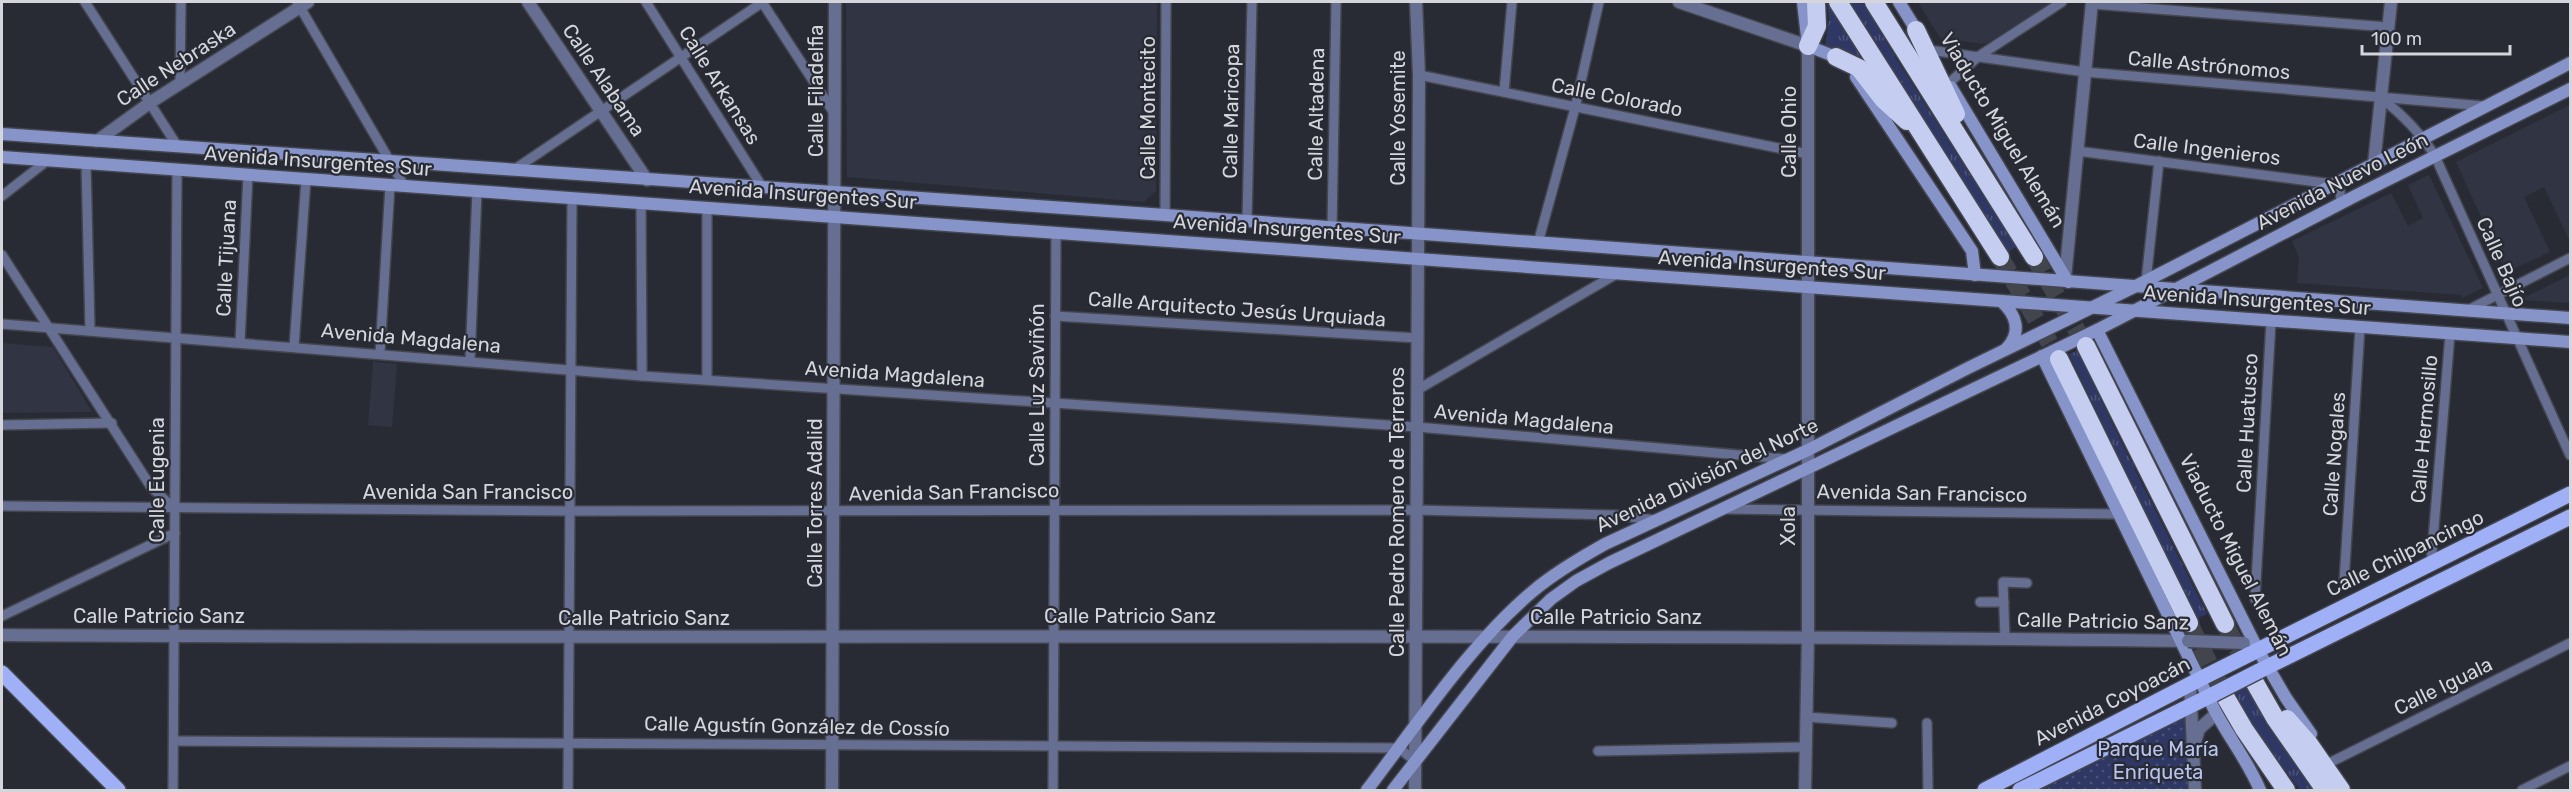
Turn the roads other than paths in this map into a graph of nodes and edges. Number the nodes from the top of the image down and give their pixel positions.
1 (85, 2) edge
2 (181, 2) edge
3 (528, 2) edge
4 (646, 2) edge
5 (762, 2) edge
6 (835, 2) edge
7 (1166, 2) edge
8 (1252, 2) edge
9 (1336, 2) edge
10 (1416, 2) edge
11 (1512, 2) edge
12 (1599, 2) edge
13 (1679, 2) edge
14 (1803, 2) edge
15 (1816, 2) edge
16 (1838, 2) edge
17 (1874, 2) edge
18 (1899, 2) edge
19 (2062, 2) edge
20 (2391, 2) edge
21 (302, 3) edge
22 (2092, 3) edge
23 (2388, 27) junction
24 (1916, 30) junction
25 (1808, 46) junction
26 (1929, 50) junction
27 (681, 56) junction
28 (1979, 56) junction
29 (1836, 57) junction
30 (2571, 63) edge
31 (2085, 72) junction
32 (1419, 75) junction
33 (180, 83) junction
34 (1949, 83) junction
35 (2571, 89) edge
36 (1504, 92) junction
37 (2381, 98) junction
38 (151, 102) junction
39 (2486, 107) junction
40 (1575, 108) junction
41 (600, 110) junction
42 (835, 115) junction
43 (1921, 133) junction
44 (2, 134) edge
45 (2425, 139) junction
46 (97, 141) junction
47 (178, 147) junction
48 (2077, 151) junction
49 (1808, 154) junction
50 (2435, 156) junction
51 (2, 157) edge
52 (1972, 158) junction
53 (48, 160) junction
54 (2159, 161) junction
55 (392, 162) junction
56 (86, 163) junction
57 (2374, 164) junction
58 (177, 170) junction
59 (512, 171) junction
60 (248, 175) junction
61 (306, 179) junction
62 (647, 180) junction
63 (2333, 184) junction
64 (390, 185) junction
65 (405, 187) junction
66 (763, 188) junction
67 (477, 191) junction
68 (835, 193) junction
69 (2, 196) edge
70 (572, 198) junction
71 (641, 203) junction
72 (2341, 203) junction
73 (707, 207) junction
74 (1165, 215) junction
75 (835, 216) junction
76 (1247, 221) junction
77 (1332, 228) junction
78 (1056, 232) junction
79 (1418, 235) junction
80 (1538, 243) junction
81 (2, 255) edge
82 (2000, 257) tunnel mouth
83 (2034, 257) tunnel mouth
84 (1417, 258) junction
85 (2571, 258) edge
86 (1809, 262) junction
87 (1618, 273) junction
88 (1975, 275) junction
89 (2067, 280) junction
90 (2141, 284) junction
91 (1808, 287) junction
92 (2174, 288) junction
93 (2497, 295) junction
94 (2001, 301) junction
95 (2090, 308) junction
96 (2467, 310) junction
97 (2133, 311) junction
98 (2506, 313) junction
99 (1055, 316) junction
100 (2571, 318) edge
101 (2271, 321) junction
102 (2, 324) edge
103 (2360, 327) junction
104 (50, 328) junction
105 (90, 330) junction
106 (2097, 330) junction
107 (2450, 333) junction
108 (175, 337) junction
109 (1418, 338) junction
110 (2517, 338) junction
111 (240, 342) junction
112 (2571, 342) edge
113 (2086, 346) tunnel mouth
114 (294, 347) junction
115 (2003, 351) junction
116 (380, 354) junction
117 (2051, 358) junction
118 (471, 361) junction
119 (570, 369) junction
120 (642, 376) junction
121 (707, 380) junction
122 (835, 388) junction
123 (1417, 390) junction
124 (1055, 402) junction
125 (112, 423) junction
126 (2, 425) edge
127 (1417, 428) junction
128 (1808, 450) junction
129 (2571, 455) edge
130 (1787, 459) junction
131 (1808, 468) junction
132 (2571, 494) edge
133 (2, 506) edge
134 (175, 509) junction
135 (1054, 509) junction
136 (1724, 509) junction
137 (1808, 509) junction
138 (1416, 510) junction
139 (569, 511) junction
140 (834, 511) junction
141 (2119, 514) junction
142 (2571, 517) edge
143 (1654, 520) junction
144 (175, 533) junction
145 (2431, 564) junction
146 (2344, 582) dead end
147 (2026, 583) dead end
148 (2254, 599) dead end
149 (1980, 602) dead end
150 (2004, 602) junction
151 (2, 616) edge
152 (2225, 624) tunnel mouth
153 (2, 635) edge
154 (1054, 635) junction
155 (2186, 635) junction
156 (174, 636) junction
157 (1415, 636) junction
158 (1513, 636) junction
159 (833, 637) junction
160 (1486, 637) junction
161 (1808, 637) junction
162 (568, 638) junction
163 (2005, 638) junction
164 (2571, 643) edge
165 (2250, 649) junction
166 (2, 674) edge
167 (2260, 678) junction
168 (2198, 680) junction
169 (2216, 696) junction
170 (2191, 706) junction
171 (2216, 714) junction
172 (1806, 717) junction
173 (1892, 723) dead end
174 (1927, 723) dead end
175 (1415, 727) junction
176 (174, 741) junction
177 (568, 741) junction
178 (833, 745) junction
179 (1054, 747) junction
180 (1805, 747) junction
181 (2256, 747) junction
182 (1399, 748) junction
183 (1598, 751) dead end
184 (2193, 755) junction
185 (1415, 761) junction
186 (2331, 762) junction
187 (2571, 766) edge
188 (118, 790) edge
189 (173, 790) edge
190 (567, 790) edge
191 (832, 790) edge
192 (1053, 790) edge
193 (1367, 790) edge
194 (1393, 790) edge
195 (1415, 790) edge
196 (1805, 790) edge
197 (1928, 790) edge
198 (1985, 790) edge
199 (2020, 790) edge
200 (2195, 790) edge
201 (2260, 790) edge
202 (2274, 790) edge
203 (2286, 790) edge
204 (2325, 790) edge
205 (2341, 790) edge
206 (2352, 790) edge
207 (2522, 790) edge

1 - 38 street
2 - 33 street
3 - 41 street, Calle Alabama
4 - 27 street, Calle Arkansas
5 - 27 street
5 - 42 street
6 - 42 street, Calle Filadelfia
7 - 74 street, Calle Montecito
8 - 76 street, Calle Maricopa
9 - 77 street, Calle Altadena
10 - 32 street, Calle Yosemite
11 - 36 street
12 - 40 street
13 - 25 street
14 - 25 main road, Calle Ohio
15 - 25 highway
16 - 43 highway
17 - 52 highway, Viaducto Miguel Alemán
18 - 24 main road, Viaducto Miguel Alemán
19 - 28 street
20 - 23 street
21 - 33 street, Calle Nebraska
21 - 55 street
22 - 23 street
22 - 31 street
23 - 37 street
24 - 26 main road, Viaducto Miguel Alemán
24 - 52 highway
25 - 29 main road
25 - 49 street, Calle Ohio
26 - 28 street, Calle Astrónomos
26 - 34 main road, Viaducto Miguel Alemán
27 - 41 street
27 - 66 street, Calle Arkansas
28 - 31 street, Calle Astrónomos
28 - 34 street
29 - 43 highway
29 - 88 main road
30 - 39 main road, Avenida Nuevo León
31 - 37 street, Calle Astrónomos
31 - 48 street
32 - 36 street, Calle Colorado
32 - 79 street, Calle Yosemite
33 - 38 street, Calle Nebraska
34 - 89 main road, Viaducto Miguel Alemán
35 - 50 main road, Avenida Nuevo León
36 - 40 street, Calle Colorado
37 - 39 street, Calle Astrónomos
37 - 45 street, Calle Bajío
37 - 57 street
38 - 46 street, Calle Nebraska
38 - 47 street
39 - 45 main road, Avenida Nuevo León
40 - 49 street, Calle Colorado
40 - 80 street
41 - 59 street
41 - 62 street, Calle Alabama
42 - 68 street, Calle Filadelfia
43 - 82 highway
44 - 46 main road, Avenida Insurgentes Sur
45 - 50 street, Calle Bajío
45 - 57 main road, Avenida Nuevo León
46 - 47 main road, Avenida Insurgentes Sur
47 - 55 main road, Avenida Insurgentes Sur
48 - 54 street, Calle Ingenieros
48 - 89 street
49 - 86 street, Calle Ohio
50 - 72 main road, Avenida Nuevo León
50 - 93 street, Calle Bajío
51 - 53 main road, Avenida Insurgentes Sur
52 - 83 highway, Viaducto Miguel Alemán
53 - 56 main road, Avenida Insurgentes Sur
53 - 69 street
54 - 63 street, Calle Ingenieros
54 - 90 street
55 - 59 main road, Avenida Insurgentes Sur
55 - 65 street
56 - 58 main road, Avenida Insurgentes Sur
56 - 105 street
57 - 63 main road, Avenida Nuevo León
58 - 60 main road, Avenida Insurgentes Sur
58 - 108 street, Calle Eugenia
59 - 62 main road, Avenida Insurgentes Sur
60 - 61 main road, Avenida Insurgentes Sur
60 - 111 street, Calle Tijuana
61 - 64 main road, Avenida Insurgentes Sur
61 - 114 street
62 - 66 main road, Avenida Insurgentes Sur
63 - 72 street
63 - 90 main road, Avenida Nuevo León
64 - 65 main road, Avenida Insurgentes Sur
64 - 116 street
65 - 67 main road, Avenida Insurgentes Sur
66 - 68 main road, Avenida Insurgentes Sur
67 - 70 main road, Avenida Insurgentes Sur
67 - 118 street
68 - 74 main road, Avenida Insurgentes Sur
68 - 75 street, Calle Filadelfia
70 - 71 main road, Avenida Insurgentes Sur
70 - 119 street
71 - 73 main road, Avenida Insurgentes Sur
71 - 120 street
72 - 92 main road, Avenida Nuevo León
73 - 75 main road, Avenida Insurgentes Sur
73 - 121 street
74 - 76 main road, Avenida Insurgentes Sur
75 - 78 main road, Avenida Insurgentes Sur
75 - 122 street, Calle Torres Adalid
76 - 77 main road, Avenida Insurgentes Sur
77 - 79 main road, Avenida Insurgentes Sur
78 - 84 main road, Avenida Insurgentes Sur
78 - 99 street, Calle Luz Saviñón
79 - 80 main road, Avenida Insurgentes Sur
79 - 84 street, Calle Pedro Romero de Terreros
80 - 86 main road, Avenida Insurgentes Sur
81 - 104 street
84 - 87 main road, Avenida Insurgentes Sur
84 - 109 street, Calle Pedro Romero de Terreros
85 - 93 street
86 - 88 main road, Avenida Insurgentes Sur
86 - 91 street, Xola
87 - 91 main road, Avenida Insurgentes Sur
87 - 123 street
88 - 89 main road, Avenida Insurgentes Sur
89 - 90 main road, Avenida Insurgentes Sur
90 - 92 main road, Avenida Insurgentes Sur
90 - 95 main road, Avenida División del Norte
91 - 94 main road, Avenida Insurgentes Sur
91 - 128 street, Xola
92 - 96 main road, Avenida Insurgentes Sur
92 - 97 main road, Avenida Nuevo León
93 - 96 street
93 - 98 street, Calle Bajío
94 - 95 main road, Avenida Insurgentes Sur
94 - 115 main road
95 - 97 main road, Avenida Insurgentes Sur
95 - 115 main road, Avenida División del Norte
96 - 98 main road, Avenida Insurgentes Sur
97 - 101 main road, Avenida Insurgentes Sur
97 - 106 main road, Avenida División del Norte
98 - 100 main road, Avenida Insurgentes Sur
98 - 110 street, Calle Bajío
99 - 109 street, Calle Arquitecto Jesús Urquiada
99 - 124 street, Calle Luz Saviñón
101 - 103 main road, Avenida Insurgentes Sur
101 - 148 street, Calle Huatusco
102 - 104 street, Avenida Magdalena
103 - 107 main road, Avenida Insurgentes Sur
103 - 146 street, Calle Nogales
104 - 105 street, Avenida Magdalena
104 - 125 street
105 - 108 street, Avenida Magdalena
106 - 117 main road, Avenida División del Norte
106 - 165 main road, Viaducto Miguel Alemán
107 - 110 main road, Avenida Insurgentes Sur
107 - 145 street, Calle Hermosillo
108 - 111 street, Avenida Magdalena
108 - 134 street, Calle Eugenia
109 - 123 street, Calle Pedro Romero de Terreros
110 - 112 main road, Avenida Insurgentes Sur
110 - 129 street, Calle Bajío
111 - 114 street, Avenida Magdalena
113 - 152 highway, Viaducto Miguel Alemán
114 - 116 street, Avenida Magdalena
115 - 128 main road, Avenida División del Norte
116 - 118 street, Avenida Magdalena
117 - 131 main road, Avenida División del Norte
117 - 141 main road
117 - 155 highway
118 - 119 street, Avenida Magdalena
119 - 120 street, Avenida Magdalena
119 - 139 street
120 - 121 street, Avenida Magdalena
121 - 122 street, Avenida Magdalena
122 - 124 street, Avenida Magdalena
122 - 140 street, Calle Torres Adalid
123 - 127 street, Calle Pedro Romero de Terreros
124 - 127 street, Avenida Magdalena
124 - 135 street, Calle Luz Saviñón
125 - 126 street
125 - 134 street
127 - 130 street, Avenida Magdalena
127 - 138 street, Calle Pedro Romero de Terreros
128 - 130 main road, Avenida División del Norte
128 - 131 street, Xola
130 - 143 main road, Avenida División del Norte
131 - 136 main road, Avenida División del Norte
131 - 137 street, Xola
132 - 145 main road, Calle Chilpancingo
133 - 134 street, Avenida San Francisco
134 - 139 street, Avenida San Francisco
134 - 144 street, Calle Eugenia
135 - 138 street, Avenida San Francisco
135 - 140 street, Avenida San Francisco
135 - 154 street, Calle Luz Saviñón
136 - 137 street, Avenida San Francisco
136 - 158 main road, Avenida División del Norte
137 - 141 street, Avenida San Francisco
137 - 161 street, Xola
138 - 143 street, Avenida San Francisco
138 - 157 street, Calle Pedro Romero de Terreros
139 - 140 street, Avenida San Francisco
139 - 162 street
140 - 159 street, Calle Torres Adalid
141 - 155 main road
142 - 167 main road, Calle Chilpancingo
143 - 160 main road, Avenida División del Norte
144 - 151 street
144 - 156 street, Calle Eugenia
145 - 165 main road, Calle Chilpancingo
147 - 150 street
149 - 150 street
150 - 163 street
153 - 156 street, Calle Patricio Sanz
154 - 157 street, Calle Patricio Sanz
154 - 159 street, Calle Patricio Sanz
154 - 179 street, Calle Luz Saviñón
155 - 163 street, Calle Patricio Sanz
155 - 165 street, Calle Patricio Sanz, bridge
155 - 168 main road
156 - 162 street, Calle Patricio Sanz
156 - 176 street, Calle Eugenia
157 - 160 street, Calle Patricio Sanz
157 - 175 street, Calle Pedro Romero de Terreros
158 - 160 street, Calle Patricio Sanz
158 - 161 street, Calle Patricio Sanz
158 - 185 main road, Avenida División del Norte
159 - 162 street, Calle Patricio Sanz
159 - 178 street, Calle Torres Adalid
160 - 175 main road, Avenida División del Norte
161 - 163 street, Calle Patricio Sanz
161 - 172 street, Xola
162 - 177 street
164 - 186 street, Calle Iguala
165 - 167 main road, Viaducto Miguel Alemán
165 - 168 main road, Avenida Coyoacán, bridge
166 - 188 main road
167 - 169 main road, bridge
167 - 186 main road, Viaducto Miguel Alemán
167 - 204 highway, Viaducto Miguel Alemán
167 - 205 highway
168 - 169 main road
168 - 170 street
168 - 198 main road, Avenida Coyoacán
169 - 170 main road, Avenida Coyoacán
169 - 171 main road
169 - 181 highway
170 - 184 street
170 - 199 main road, Avenida Coyoacán
171 - 184 street
171 - 201 main road
172 - 173 street
172 - 180 street, Xola
174 - 197 street
175 - 182 main road, Avenida División del Norte
175 - 185 street, Calle Pedro Romero de Terreros
176 - 177 street, Calle Agustín González de Cossío
176 - 189 street, Calle Eugenia
177 - 178 street, Calle Agustín González de Cossío
177 - 190 street
178 - 179 street, Calle Agustín González de Cossío
178 - 191 street, Calle Torres Adalid
179 - 182 street, Calle Agustín González de Cossío
179 - 192 street, Calle Luz Saviñón
180 - 183 street
180 - 196 street, Xola
181 - 202 highway
181 - 203 highway
182 - 185 street
182 - 193 main road, Avenida División del Norte
184 - 200 street
185 - 194 main road, Avenida División del Norte
185 - 195 street, Calle Pedro Romero de Terreros
186 - 206 main road, Viaducto Miguel Alemán
187 - 207 street

